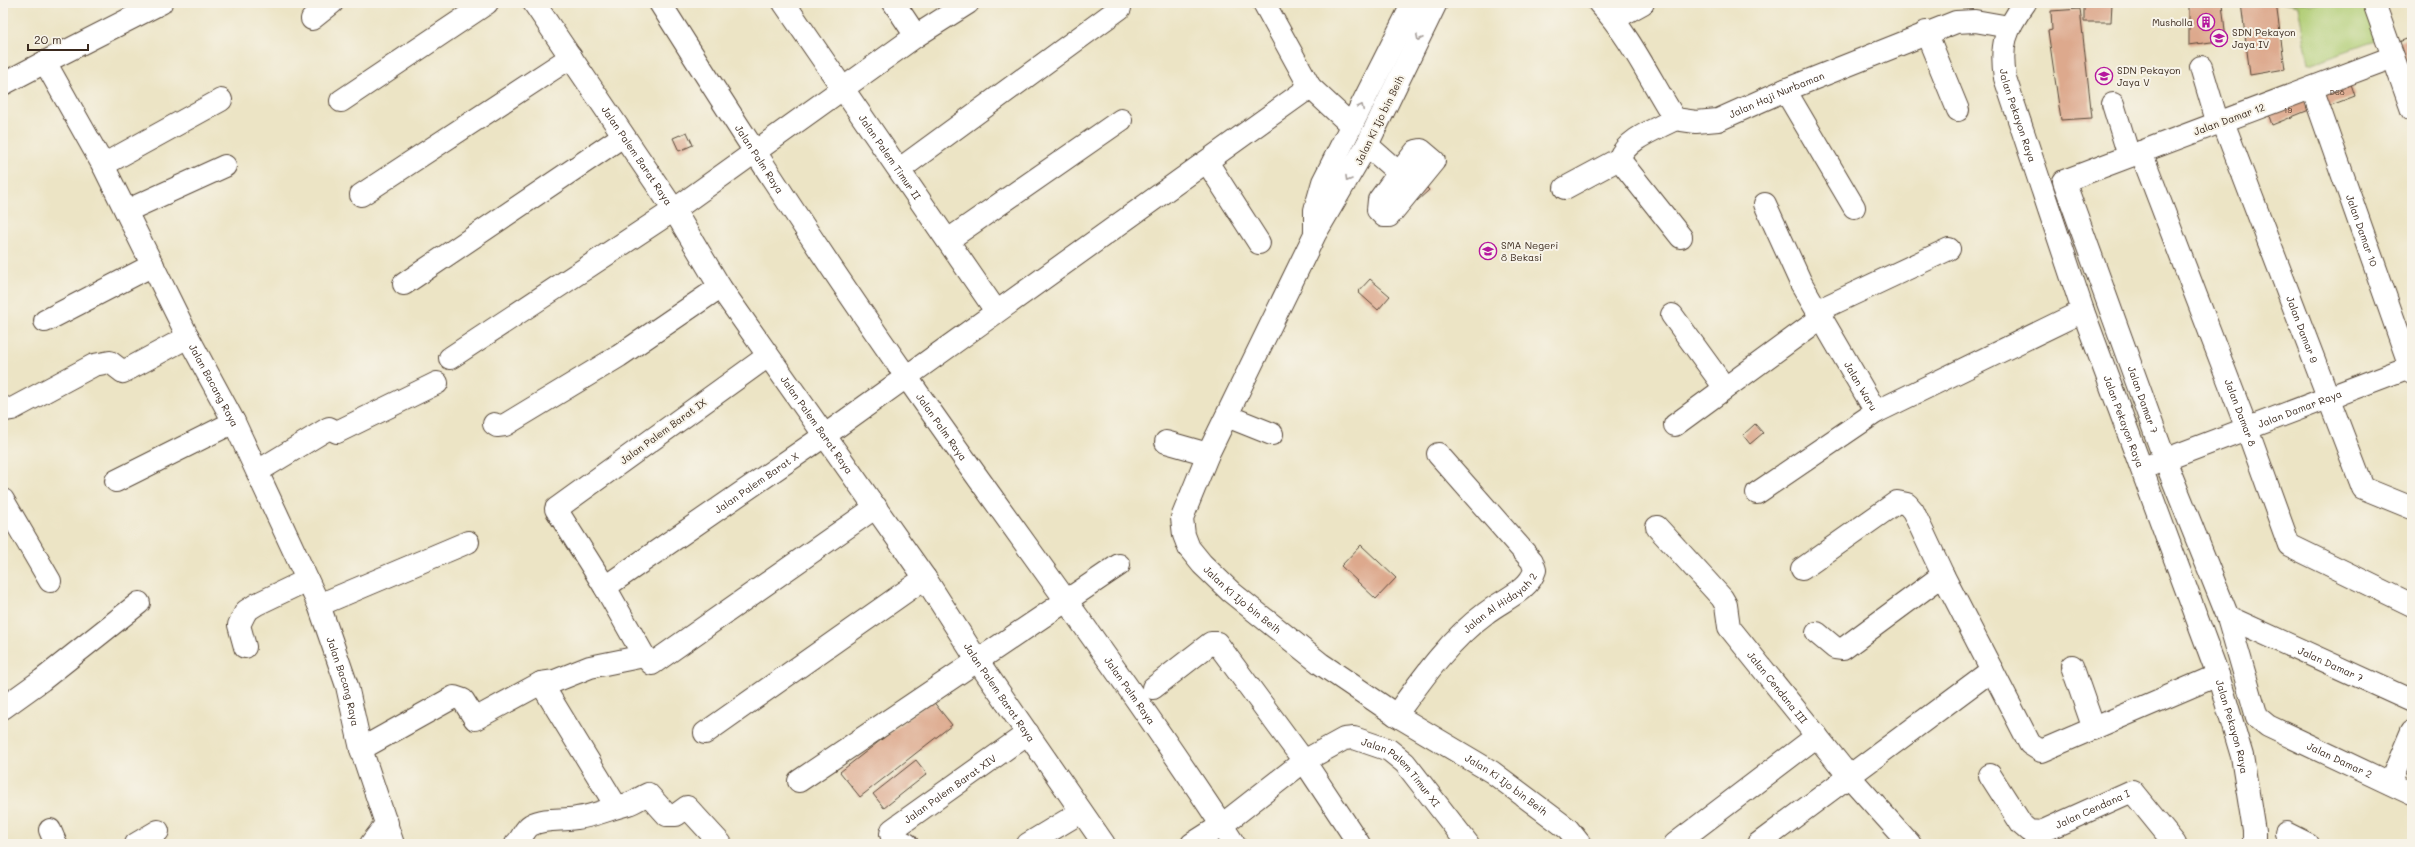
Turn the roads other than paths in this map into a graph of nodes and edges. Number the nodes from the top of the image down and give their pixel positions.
1 (332, 3) edge
2 (487, 3) edge
3 (534, 3) edge
4 (660, 3) edge
5 (784, 3) edge
6 (894, 3) edge
7 (968, 3) edge
8 (1264, 3) edge
9 (1413, 3) edge
10 (1436, 3) edge
11 (1599, 3) edge
12 (1643, 3) edge
13 (2025, 3) edge
14 (2374, 3) edge
15 (153, 5) edge
16 (1120, 8) dead end
17 (312, 19) dead end
18 (1614, 19) junction
19 (2009, 27) junction
20 (1926, 32) junction
21 (916, 36) junction
22 (572, 57) junction
23 (2393, 57) junction
24 (45, 62) junction
25 (2201, 67) dead end
26 (2407, 79) edge
27 (3, 84) edge
28 (1310, 86) junction
29 (2312, 88) junction
30 (843, 89) junction
31 (1785, 90) junction
32 (221, 100) dead end
33 (341, 101) dead end
34 (2113, 104) dead end
35 (1958, 110) dead end
36 (2412, 110) edge
37 (1121, 120) dead end
38 (1674, 120) junction
39 (2220, 123) junction
40 (1352, 126) junction
41 (622, 136) junction
42 (1367, 145) junction
43 (754, 154) junction
44 (2135, 154) junction
45 (1619, 159) junction
46 (1207, 162) junction
47 (102, 165) junction
48 (225, 166) dead end
49 (900, 169) junction
50 (1399, 172) dead end
51 (2064, 181) joint
52 (1565, 188) dead end
53 (361, 195) dead end
54 (1765, 204) dead end
55 (1854, 207) dead end
56 (674, 210) junction
57 (126, 211) junction
58 (1315, 234) junction
59 (1681, 237) dead end
60 (948, 240) junction
61 (1258, 243) dead end
62 (1949, 248) dead end
63 (153, 265) junction
64 (404, 284) dead end
65 (720, 287) junction
66 (996, 311) junction
67 (2083, 311) junction
68 (1672, 315) dead end
69 (1819, 315) junction
70 (45, 321) dead end
71 (188, 337) junction
72 (768, 356) junction
73 (450, 358) dead end
74 (2411, 368) edge
75 (906, 377) junction
76 (437, 383) dead end
77 (1725, 388) junction
78 (2327, 398) junction
79 (3, 407) edge
80 (1876, 412) junction
81 (1227, 416) junction
82 (234, 422) junction
83 (494, 424) dead end
84 (1675, 425) dead end
85 (2247, 429) junction
86 (1272, 434) dead end
87 (824, 436) junction
88 (1166, 442) dead end
89 (1208, 454) junction
90 (1438, 454) dead end
91 (2166, 460) junction
92 (2140, 469) junction
93 (258, 471) junction
94 (116, 481) dead end
95 (1757, 493) dead end
96 (3, 500) edge
97 (876, 507) junction
98 (2412, 508) edge
99 (1656, 527) dead end
100 (468, 542) dead end
101 (1119, 565) dead end
102 (1802, 569) dead end
103 (1943, 575) junction
104 (925, 578) junction
105 (307, 580) junction
106 (50, 581) dead end
107 (605, 587) junction
108 (1066, 602) junction
109 (139, 603) dead end
110 (319, 605) junction
111 (2412, 605) edge
112 (2228, 617) junction
113 (1817, 633) dead end
114 (245, 647) dead end
115 (644, 656) junction
116 (977, 660) junction
117 (2072, 666) dead end
118 (1992, 670) junction
119 (2218, 675) junction
120 (541, 683) junction
121 (1153, 688) dead end
122 (2412, 701) edge
123 (3, 708) edge
124 (1396, 716) junction
125 (2268, 726) joint
126 (2094, 729) junction
127 (2412, 731) edge
128 (705, 732) dead end
129 (1028, 733) junction
130 (1817, 736) junction
131 (361, 749) junction
132 (1304, 761) junction
133 (1848, 775) junction
134 (1990, 775) dead end
135 (798, 780) dead end
136 (2390, 783) junction
137 (2412, 794) edge
138 (616, 806) junction
139 (1081, 812) junction
140 (387, 823) junction
141 (1222, 825) junction
142 (158, 831) dead end
143 (2286, 833) dead end
144 (2046, 838) edge
145 (136, 844) edge
146 (371, 844) edge
147 (393, 844) edge
148 (516, 844) edge
149 (722, 844) edge
150 (908, 844) edge
151 (1028, 844) edge
152 (1104, 844) edge
153 (1192, 844) edge
154 (1234, 844) edge
155 (1359, 844) edge
156 (1468, 844) edge
157 (1580, 844) edge
158 (1675, 844) edge
159 (1758, 844) edge
160 (1910, 844) edge
161 (2175, 844) edge
162 (2254, 844) edge
163 (2308, 844) edge

1 - 17 street
2 - 33 street
3 - 22 street, Jalan Palem Barat Raya
4 - 43 street, Jalan Palm Raya
5 - 30 street, Jalan Palem Timur II
6 - 21 street
7 - 21 street
8 - 28 street
40 -> 9 street, Jalan Ki Ijo bin Beih
10 -> 42 street, Jalan Ki Ijo bin Beih
11 - 18 street
12 - 18 street
13 - 19 street, Jalan Pekayon Raya
14 - 23 street
15 - 24 street
16 - 49 street
18 - 38 street
19 - 20 street, Jalan Haji Nurbaman
19 - 67 street, Jalan Pekayon Raya
20 - 31 street, Jalan Haji Nurbaman
20 - 35 street
21 - 30 street
22 - 41 street, Jalan Palem Barat Raya
22 - 53 street
23 - 26 street
23 - 29 street, Jalan Damar 12
24 - 27 street
24 - 47 street, Jalan Bacang Raya
25 - 39 street, Jalan Damar 9
26 - 36 street
28 - 40 street
28 - 46 street, Jalan Palem Barat X
29 - 39 street, Jalan Damar 12
29 - 74 street, Jalan Damar 10
30 - 43 street
30 - 49 street, Jalan Palem Timur II
31 - 38 street, Jalan Haji Nurbaman
31 - 55 street
32 - 47 street
34 - 44 street, Jalan Damar 8
37 - 60 street
38 - 45 street
39 - 44 street, Jalan Damar 12
39 - 78 street, Jalan Damar 9
40 - 58 street, Jalan Ki Ijo bin Beih
41 - 56 street, Jalan Palem Barat Raya
41 - 64 street
42 - 50 street
42 -> 58 street, Jalan Ki Ijo bin Beih
43 - 56 street
43 - 75 street, Jalan Palm Raya
44 - 51 street, Jalan Damar 12
44 - 85 street, Jalan Damar 8
45 - 52 street
45 - 59 street
46 - 61 street
46 - 66 street, Jalan Palem Barat X
47 - 57 street, Jalan Bacang Raya
48 - 57 street
49 - 60 street, Jalan Palem Timur II
51 - 91 street, Jalan Damar 7
54 - 69 street, Jalan Waru
56 - 65 street, Jalan Palem Barat Raya
56 - 73 street
57 - 63 street, Jalan Bacang Raya
58 - 81 street, Jalan Ki Ijo bin Beih
60 - 66 street, Jalan Palem Timur II
62 - 69 street
63 - 70 street
63 - 71 street, Jalan Bacang Raya
65 - 72 street, Jalan Palem Barat Raya
65 - 83 street
66 - 75 street, Jalan Palem Barat X
67 - 80 street, Jalan Waru
67 - 92 street, Jalan Pekayon Raya
68 - 77 street
69 - 77 street
69 - 80 street, Jalan Waru
71 - 79 street
71 - 82 street, Jalan Bacang Raya
72 - 87 street, Jalan Palem Barat Raya
72 - 107 street, Jalan Palem Barat IX
74 - 78 street, Jalan Damar Raya
75 - 87 street, Jalan Palem Barat X
75 - 108 street, Jalan Palm Raya
76 - 93 street
77 - 84 street
78 - 85 street, Jalan Damar Raya
78 - 98 street, Jalan Damar 9
80 - 95 street
81 - 86 street
81 - 89 street, Jalan Ki Ijo bin Beih
82 - 93 street, Jalan Bacang Raya
82 - 94 street
85 - 91 street, Jalan Damar Raya
85 - 111 street, Jalan Damar 8
87 - 97 street, Jalan Palem Barat Raya
87 - 107 street, Jalan Palem Barat X
88 - 89 street
89 - 124 street, Jalan Ki Ijo bin Beih
90 - 124 street, Jalan Al Hidayah 2
91 - 92 street, Jalan Damar Raya
91 - 112 street, Jalan Damar 7
92 - 119 street, Jalan Pekayon Raya
93 - 105 street, Jalan Bacang Raya
96 - 106 street
97 - 104 street, Jalan Palem Barat Raya
97 - 115 street
99 - 130 street, Jalan Cendana III
100 - 110 street
101 - 108 street
102 - 103 street
103 - 113 street
103 - 118 street
104 - 116 street, Jalan Palem Barat Raya
104 - 128 street
105 - 110 street, Jalan Bacang Raya
105 - 114 street
107 - 115 street
108 - 116 street
108 - 141 street, Jalan Palm Raya
109 - 123 street
110 - 131 street, Jalan Bacang Raya
112 - 122 street, Jalan Damar 7
112 - 125 street, Jalan Damar 7
115 - 120 street
116 - 129 street, Jalan Palem Barat Raya
116 - 135 street
117 - 126 street
118 - 126 street
118 - 133 street
119 - 126 street
119 - 162 street, Jalan Pekayon Raya
120 - 131 street
120 - 138 street
121 - 132 street
124 - 157 street, Jalan Ki Ijo bin Beih
125 - 136 street, Jalan Damar 2
127 - 136 street
129 - 139 street, Jalan Palem Barat Raya
129 - 150 street, Jalan Palem Barat XIV
130 - 133 street, Jalan Cendana III
130 - 158 street
131 - 140 street, Jalan Bacang Raya
132 - 141 street, Jalan Palem Timur XI
132 - 155 street
132 - 156 street, Jalan Palem Timur XI
133 - 159 street
133 - 160 street, Jalan Cendana III
134 - 144 street, Jalan Cendana I
136 - 137 street, Jalan Damar 2
138 - 148 street
138 - 149 street
139 - 151 street
139 - 152 street, Jalan Palem Barat Raya
140 - 146 street
140 - 147 street, Jalan Bacang Raya
141 - 153 street, Jalan Palem Timur XI
141 - 154 street, Jalan Palm Raya
142 - 145 street
143 - 163 street
144 - 161 street, Jalan Cendana I

